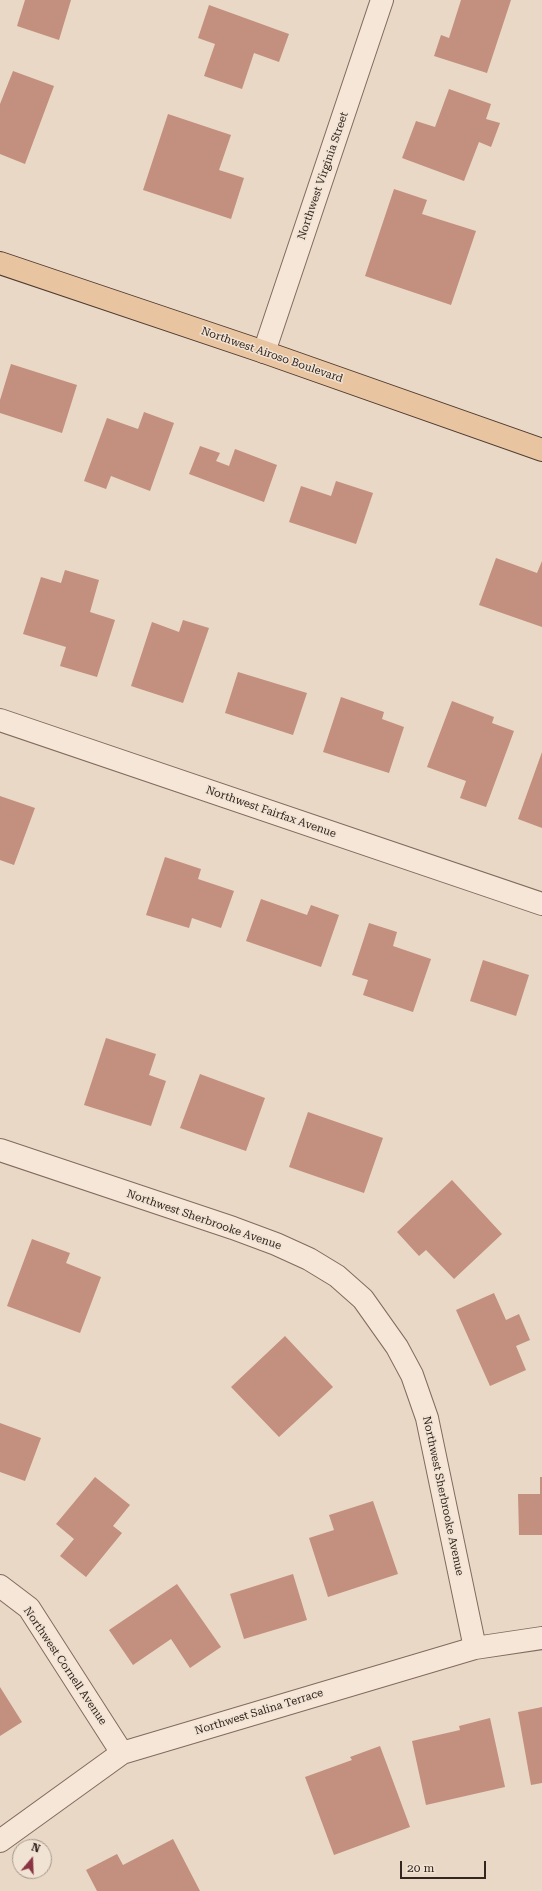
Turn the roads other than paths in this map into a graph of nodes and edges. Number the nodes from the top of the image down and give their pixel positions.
1 (382, 0) edge
2 (0, 263) edge
3 (264, 352) junction
4 (542, 450) edge
5 (0, 720) edge
6 (542, 904) edge
7 (0, 1150) edge
8 (0, 1586) edge
9 (542, 1638) edge
10 (475, 1648) junction
11 (122, 1753) junction
12 (0, 1841) edge

1 - 3 street, Northwest Virginia Street
2 - 3 main road, Northwest Airoso Boulevard
3 - 4 main road, Northwest Airoso Boulevard
5 - 6 street, Northwest Fairfax Avenue
7 - 10 street, Northwest Sherbrooke Avenue
8 - 11 street, Northwest Cornell Avenue
9 - 10 street, Northwest Salina Terrace
10 - 11 street, Northwest Salina Terrace
11 - 12 street, Northwest Salina Terrace

